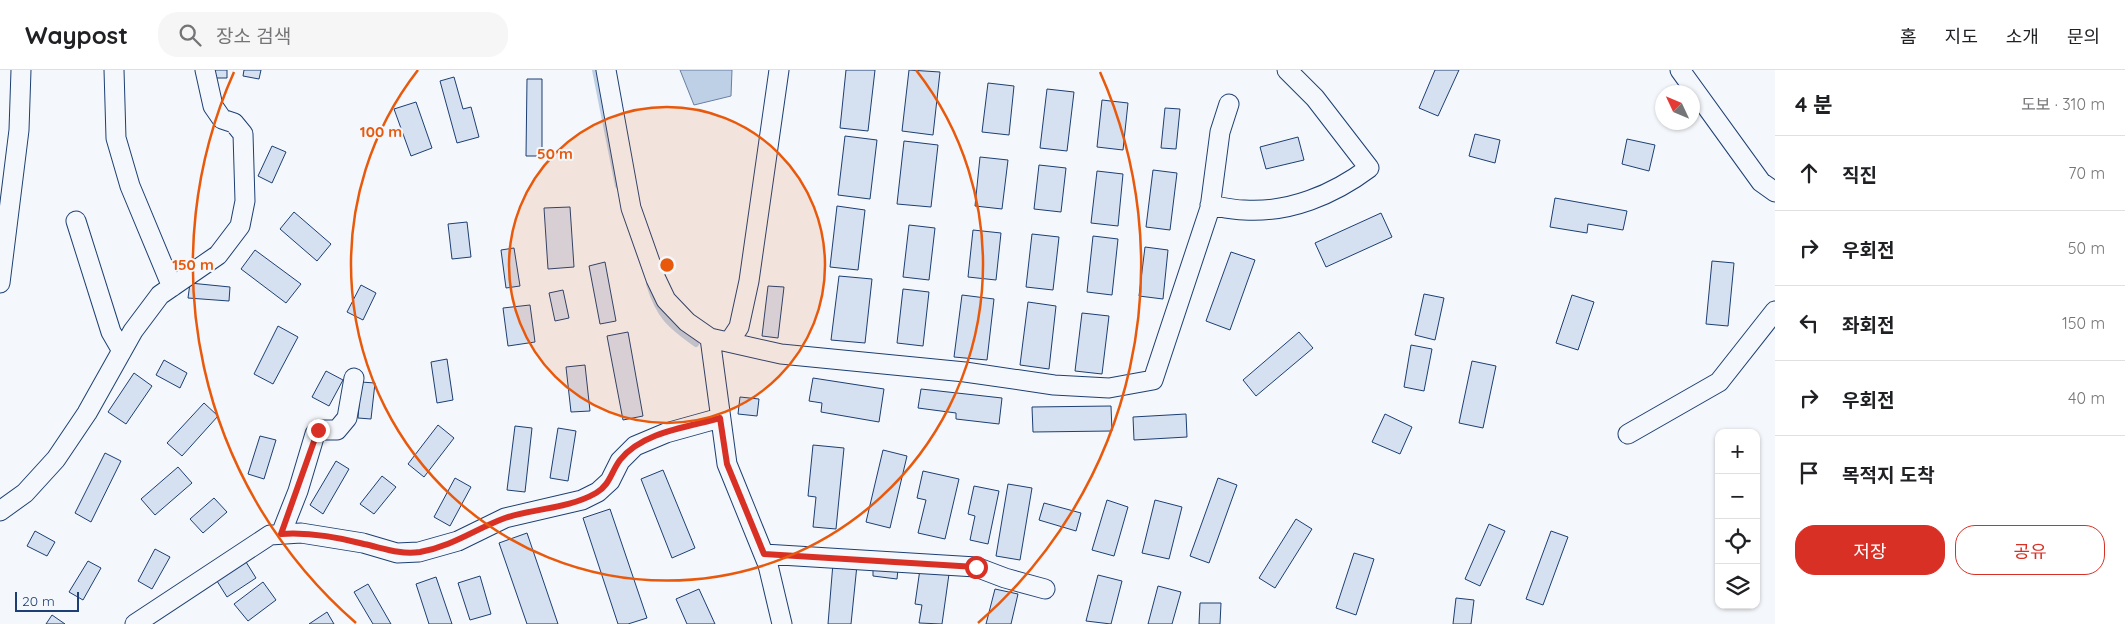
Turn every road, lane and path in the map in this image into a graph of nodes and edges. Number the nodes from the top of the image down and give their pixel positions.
1 (21, 70) edge
2 (114, 70) edge
3 (205, 70) edge
4 (606, 70) edge
5 (779, 70) edge
6 (1287, 70) edge
7 (1680, 70) edge
8 (1229, 104) dead end
9 (1775, 192) edge
10 (1210, 205) junction
11 (76, 221) dead end
12 (0, 282) edge
13 (172, 287) junction
14 (1775, 311) edge
15 (710, 338) junction
16 (730, 342) junction
17 (122, 351) junction
18 (354, 378) dead end
19 (720, 418) junction
20 (1628, 434) dead end
21 (0, 512) edge
22 (281, 534) junction
23 (764, 554) junction
24 (1045, 588) dead end
25 (135, 624) edge
26 (782, 624) edge

1 - 12 street
2 - 13 street
3 - 13 street
4 - 15 street
5 - 16 street
6 - 10 street
7 - 9 street
8 - 10 street
10 - 16 street
11 - 17 street
13 - 17 street
14 - 20 street
15 - 16 street
15 - 19 street
17 - 21 street
18 - 22 street
19 - 22 street
19 - 23 street
22 - 25 street
23 - 24 street
23 - 26 street

